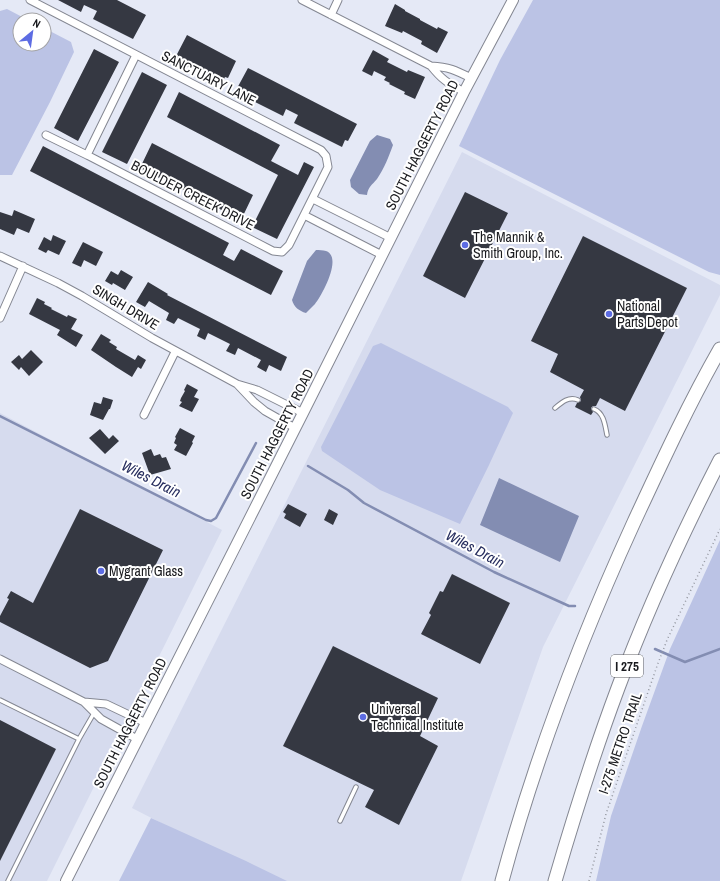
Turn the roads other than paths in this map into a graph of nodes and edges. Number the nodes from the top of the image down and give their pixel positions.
1 (30, 0) edge
2 (302, 0) edge
3 (338, 0) edge
4 (513, 0) edge
5 (330, 15) junction
6 (136, 55) junction
7 (431, 66) junction
8 (471, 78) junction
9 (464, 92) junction
10 (46, 135) dead end
11 (86, 154) junction
12 (312, 198) junction
13 (308, 206) joint
14 (304, 215) junction
15 (391, 238) junction
16 (382, 255) junction
17 (0, 256) edge
18 (23, 266) junction
19 (0, 318) edge
20 (720, 349) edge
21 (175, 352) junction
22 (237, 384) junction
23 (578, 400) dead end
24 (555, 408) dead end
25 (594, 409) dead end
26 (303, 413) junction
27 (144, 415) dead end
28 (295, 428) junction
29 (607, 435) dead end
30 (720, 460) edge
31 (0, 659) edge
32 (0, 700) edge
33 (84, 702) junction
34 (94, 713) junction
35 (146, 722) junction
36 (79, 739) junction
37 (138, 739) junction
38 (356, 787) dead end
39 (340, 821) dead end
40 (515, 833) junction
41 (8, 881) edge
42 (66, 881) edge
43 (494, 881) edge
44 (502, 881) edge
45 (555, 881) edge

1 - 6 street, SANCTUARY LANE
2 - 5 street
3 - 5 street
4 - 8 main road, SOUTH HAGGERTY ROAD
5 - 7 street
6 - 11 street
6 - 12 street, SANCTUARY LANE
7 - 8 street
7 - 9 street
8 - 9 main road, SOUTH HAGGERTY ROAD
9 - 15 main road, SOUTH HAGGERTY ROAD
10 - 11 street, BOULDER CREEK DRIVE
11 - 14 street, BOULDER CREEK DRIVE
12 - 13 street, SANCTUARY LANE
12 - 15 street
13 - 14 street, BOULDER CREEK DRIVE
14 - 16 street
15 - 16 main road, SOUTH HAGGERTY ROAD
16 - 26 main road, SOUTH HAGGERTY ROAD
17 - 18 street, SINGH DRIVE
18 - 19 street
18 - 21 street, SINGH DRIVE
20 - 40 highway
21 - 22 street, SINGH DRIVE
21 - 27 street
22 - 26 street, SINGH DRIVE
22 - 28 street, SINGH DRIVE
23 - 24 lane
25 - 29 lane
26 - 28 main road, SOUTH HAGGERTY ROAD
28 - 35 main road, SOUTH HAGGERTY ROAD
30 - 45 highway, I 275
31 - 33 street
32 - 36 lane
33 - 34 street
33 - 35 street
34 - 36 lane
34 - 37 street
35 - 37 main road, SOUTH HAGGERTY ROAD
36 - 41 lane
37 - 42 main road, SOUTH HAGGERTY ROAD
38 - 39 lane
40 - 43 highway
40 - 44 highway

